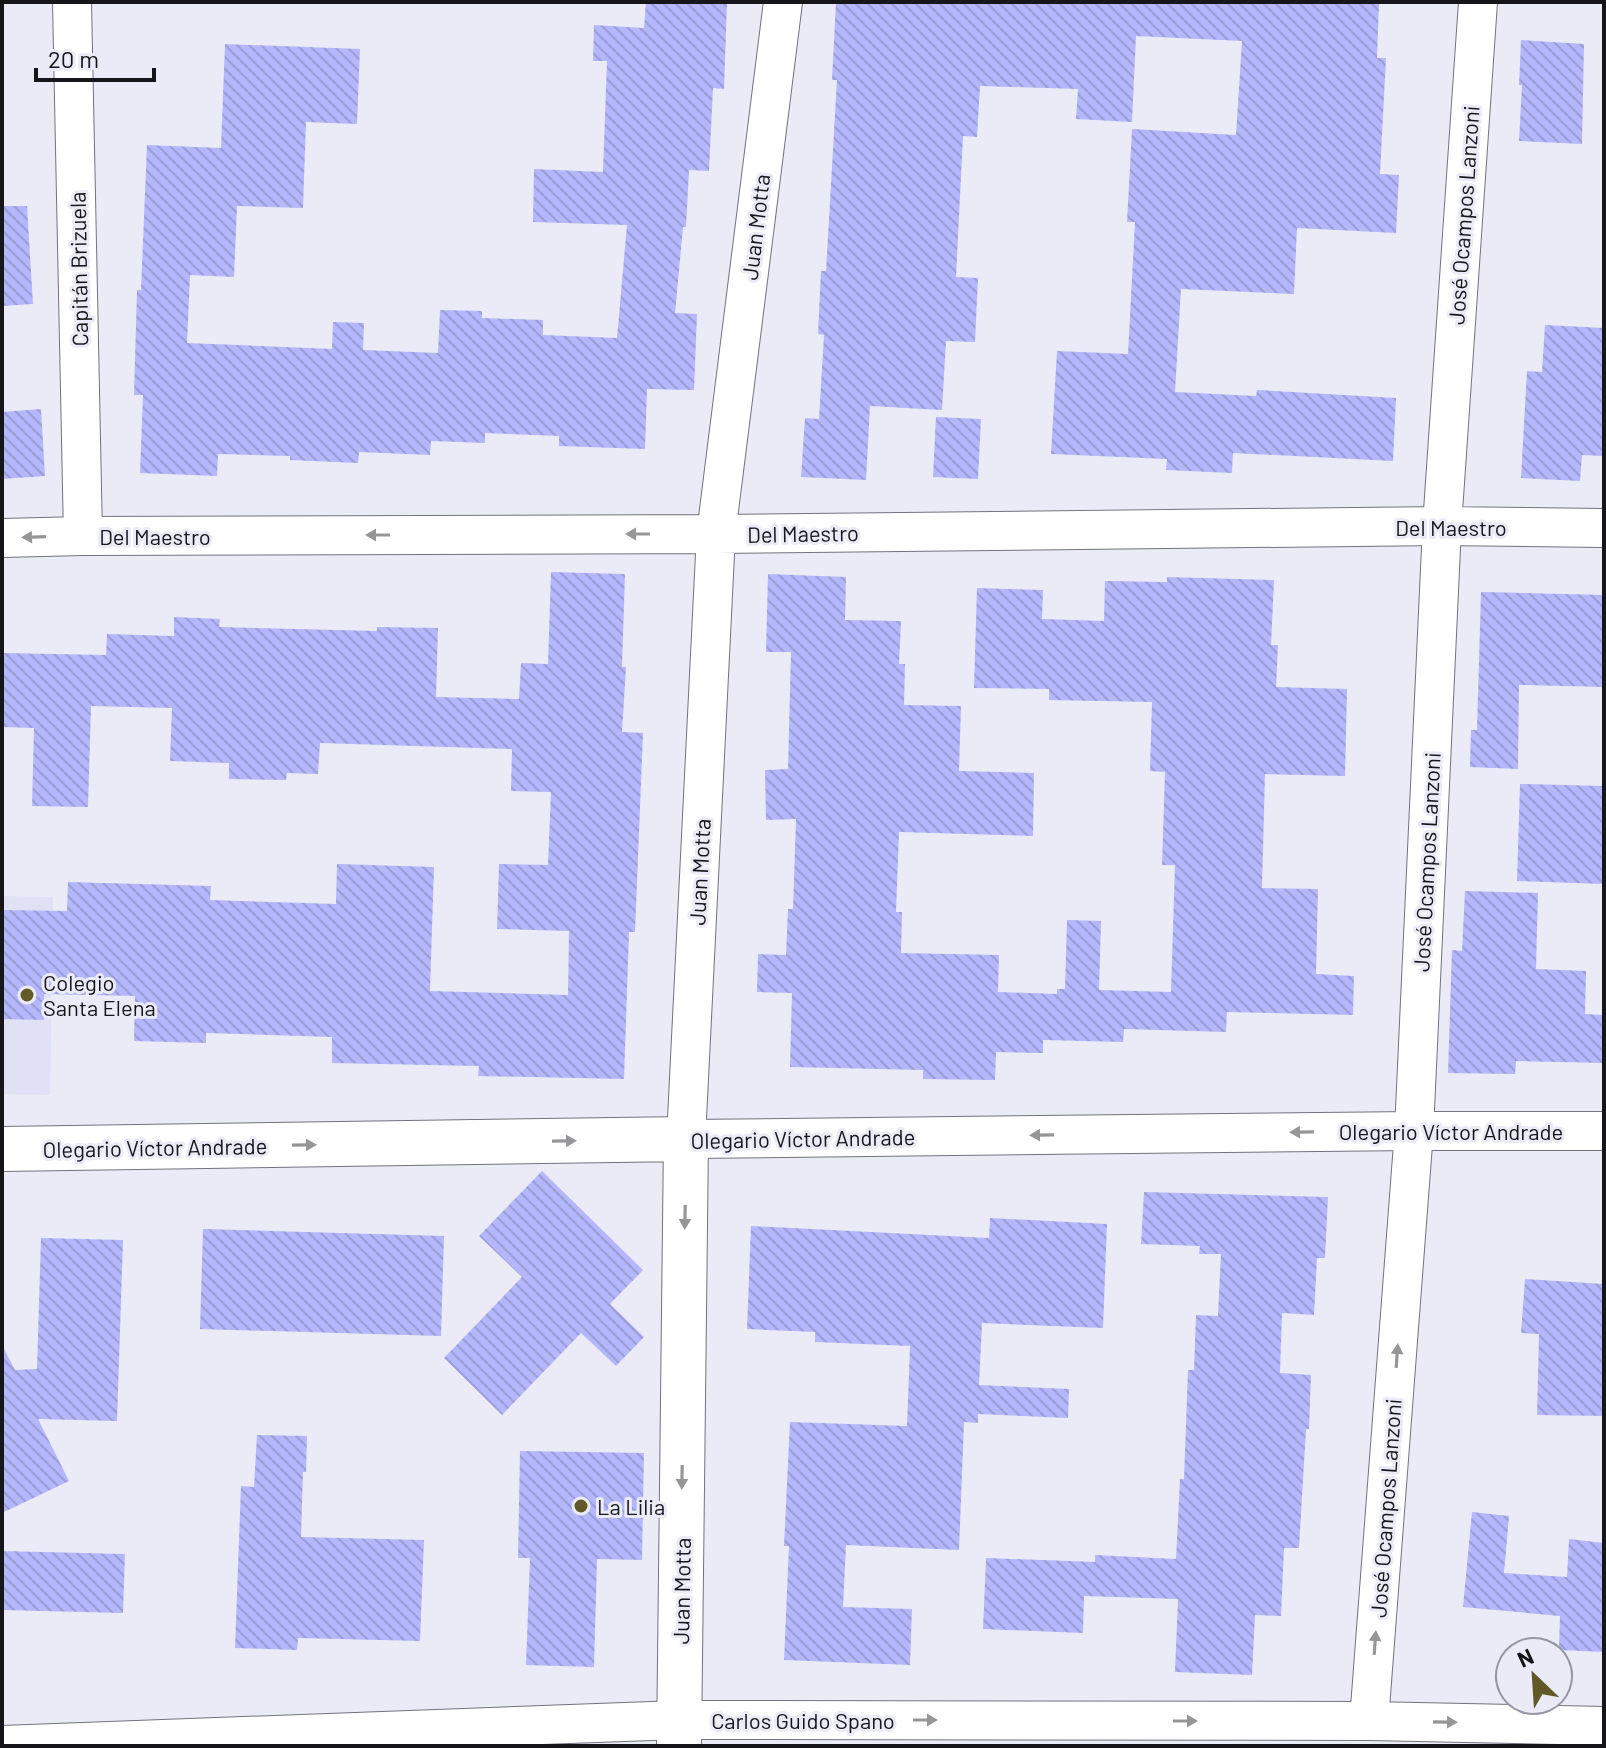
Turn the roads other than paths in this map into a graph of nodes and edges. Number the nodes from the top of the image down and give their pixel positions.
1 (72, 2) edge
2 (783, 2) edge
3 (1478, 2) edge
4 (1442, 526) junction
5 (1604, 528) edge
6 (716, 534) junction
7 (83, 536) junction
8 (2, 538) edge
9 (1414, 1131) junction
10 (1604, 1131) edge
11 (686, 1139) junction
12 (2, 1149) edge
13 (1369, 1721) junction
14 (1604, 1726) edge
15 (679, 1733) edge
16 (2, 1745) edge

1 - 7 street, Capitán Brizuela
2 - 6 street, Juan Motta
3 - 4 street, José Ocampos Lanzoni
4 - 5 street, Del Maestro
4 - 6 street, Del Maestro
4 - 9 street, José Ocampos Lanzoni
6 -> 7 street, Del Maestro
6 - 11 street, Juan Motta
7 -> 8 street, Del Maestro
9 - 10 street, Olegario Víctor Andrade
9 -> 11 street, Olegario Víctor Andrade
13 -> 9 street, José Ocampos Lanzoni
12 -> 11 street, Olegario Víctor Andrade
11 -> 15 street, Juan Motta
13 -> 14 street, Carlos Guido Spano
15 -> 13 street, Carlos Guido Spano
15 - 16 street, Carlos Guido Spano

